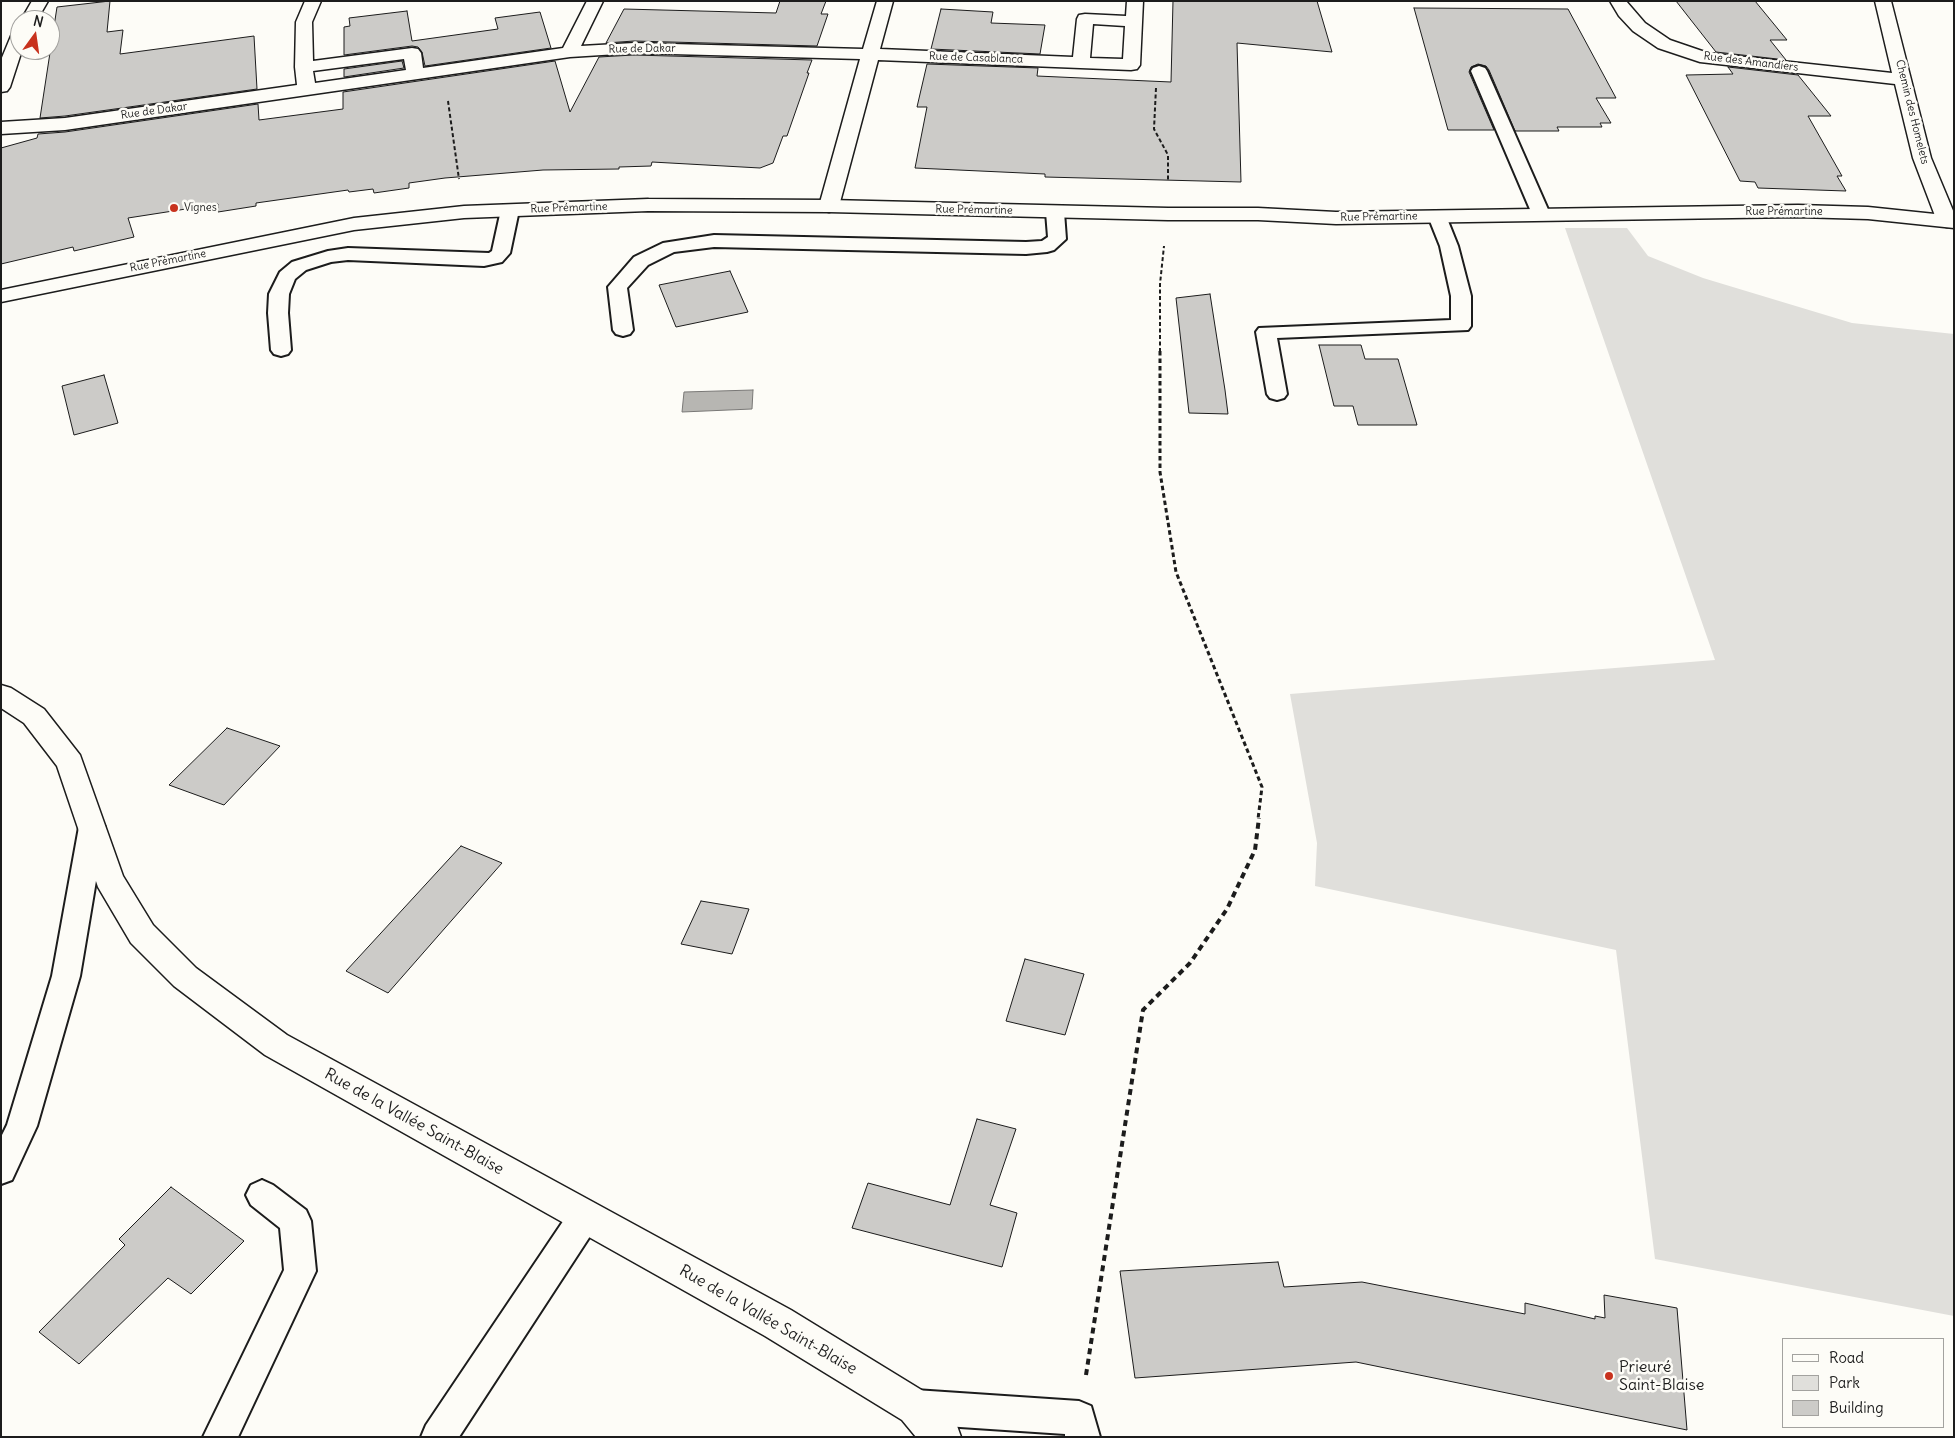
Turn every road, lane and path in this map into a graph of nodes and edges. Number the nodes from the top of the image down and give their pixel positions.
1 (313, 1) edge
2 (595, 1) edge
3 (885, 1) edge
4 (1135, 1) edge
5 (1618, 1) edge
6 (1883, 1) edge
7 (1133, 22) junction
8 (570, 52) junction
9 (870, 54) junction
10 (10, 60) edge
11 (1081, 62) junction
12 (1131, 65) junction
13 (304, 67) junction
14 (1479, 70) dead end
15 (443, 71) junction
16 (415, 74) junction
17 (1903, 80) junction
18 (1, 87) edge
19 (307, 89) junction
20 (1, 128) edge
21 (829, 206) junction
22 (510, 210) junction
23 (464, 212) junction
24 (1055, 212) junction
25 (1168, 214) junction
26 (1541, 214) junction
27 (1437, 216) junction
28 (1950, 222) edge
29 (1, 296) edge
30 (623, 330) dead end
31 (281, 350) dead end
32 (1277, 394) dead end
33 (1, 695) edge
34 (92, 827) junction
35 (1, 1170) edge
36 (262, 1195) dead end
37 (585, 1216) junction
38 (915, 1407) junction
39 (1081, 1427) edge
40 (220, 1437) edge
41 (438, 1437) edge
42 (942, 1437) edge

1 - 13 street
2 - 8 street
3 - 9 street
4 - 7 street
5 - 17 street, Rue des Amandiers
6 - 17 street, Chemin des Homelets
7 - 11 street
7 - 12 street
8 - 9 street, Rue de Dakar
8 - 15 street, Rue de Dakar
9 - 11 street, Rue de Casablanca
9 - 21 street
10 - 18 street
11 - 12 street, Rue de Casablanca
12 - 25 path
13 - 16 street
13 - 19 street
14 - 26 lane
15 - 16 street, Rue de Dakar
15 - 23 path
16 - 19 street, Rue de Dakar
17 - 28 street, Chemin des Homelets
19 - 20 street, Rue de Dakar
21 - 22 street, Rue Prémartine
21 - 24 street, Rue Prémartine
22 - 23 street, Rue Prémartine
22 - 31 lane
23 - 29 street, Rue Prémartine
24 - 25 street, Rue Prémartine
24 - 30 lane
25 - 27 street, Rue Prémartine
25 - 39 path
26 - 27 street, Rue Prémartine
26 - 28 street, Rue Prémartine
27 - 32 lane
33 - 34 street, Rue de la Vallée Saint-Blaise
34 - 35 lane
34 - 37 street, Rue de la Vallée Saint-Blaise
36 - 40 lane
37 - 38 street, Rue de la Vallée Saint-Blaise
37 - 41 lane
38 - 39 lane
38 - 42 street, Rue de la Vallée Saint-Blaise

